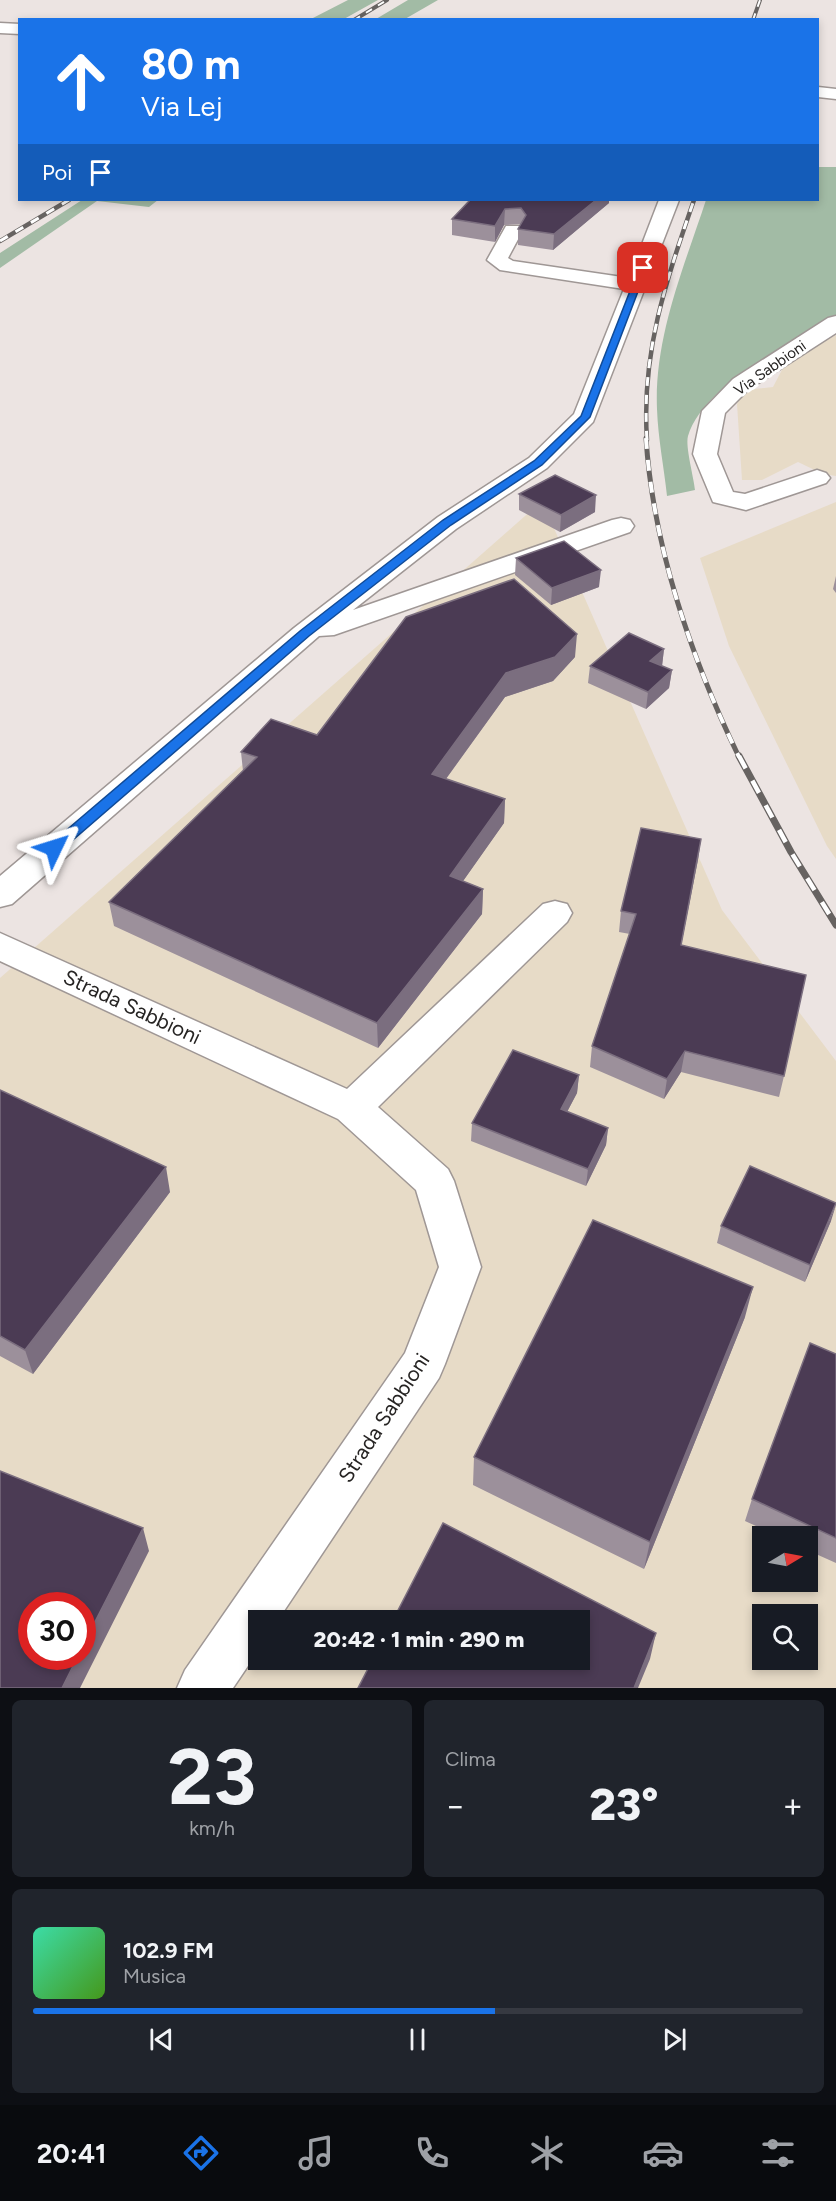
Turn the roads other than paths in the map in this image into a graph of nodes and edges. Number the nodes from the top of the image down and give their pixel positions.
1 (0, 28) edge
2 (18, 29) edge
3 (819, 92) edge
4 (836, 94) edge
5 (669, 201) edge
6 (513, 230) dead end
7 (636, 285) junction
8 (836, 323) edge
9 (817, 478) dead end
10 (621, 526) dead end
11 (304, 634) junction
12 (0, 895) edge
13 (555, 913) dead end
14 (0, 946) edge
15 (352, 1108) junction
16 (203, 1688) edge

1 - 2 street
3 - 4 street
5 - 7 street
6 - 7 street
7 - 11 street
8 - 9 street, Via Sabbioni
10 - 11 street
11 - 12 street
13 - 15 street
14 - 15 street, Strada Sabbioni
15 - 16 street, Strada Sabbioni

